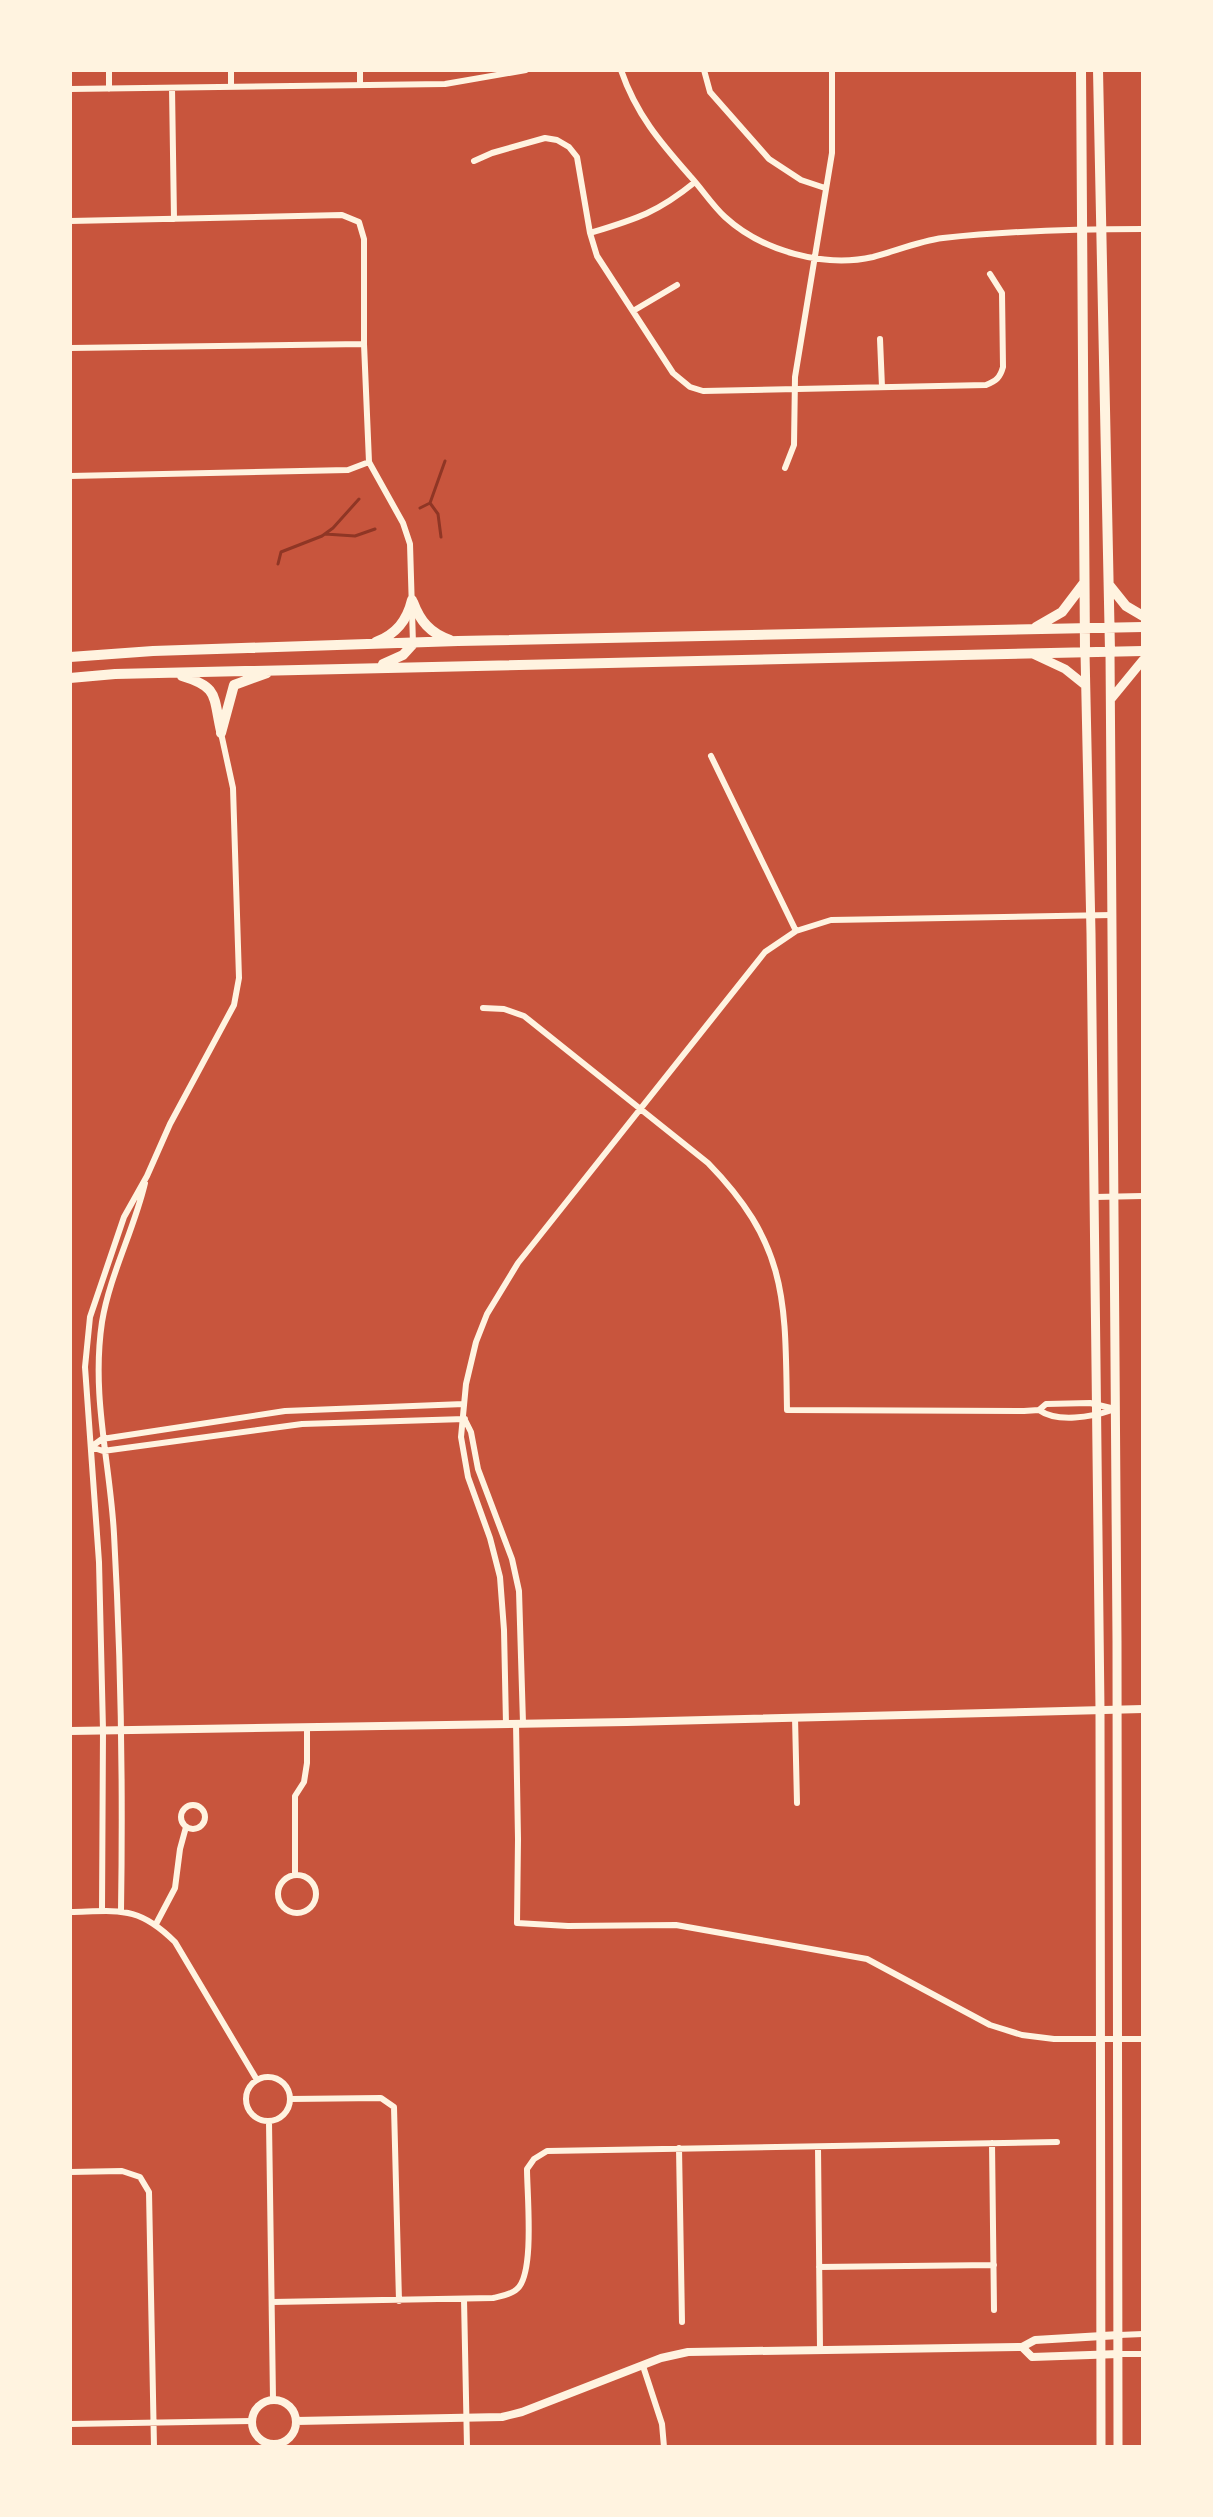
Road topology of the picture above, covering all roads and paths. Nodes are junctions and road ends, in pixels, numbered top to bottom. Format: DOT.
graph roads {
  1 [pos="109,70"];
  2 [pos="231,70"];
  3 [pos="360,70"];
  4 [pos="526,70"];
  5 [pos="621,70"];
  6 [pos="704,70"];
  7 [pos="832,70"];
  8 [pos="1081,70"];
  9 [pos="1098,70"];
  10 [pos="360,85"];
  11 [pos="231,87"];
  12 [pos="172,88"];
  13 [pos="70,89"];
  14 [pos="109,89"];
  15 [pos="474,161"];
  16 [pos="695,182"];
  17 [pos="825,188"];
  18 [pos="174,219"];
  19 [pos="70,221"];
  20 [pos="1101,229"];
  21 [pos="1143,229"];
  22 [pos="1084,230"];
  23 [pos="590,233"];
  24 [pos="814,257"];
  25 [pos="990,274"];
  26 [pos="677,285"];
  27 [pos="633,311"];
  28 [pos="880,339"];
  29 [pos="364,344"];
  30 [pos="70,348"];
  31 [pos="882,387"];
  32 [pos="794,390"];
  33 [pos="369,462"];
  34 [pos="785,468"];
  35 [pos="70,476"];
  36 [pos="1084,583"];
  37 [pos="1108,584"];
  38 [pos="412,600"];
  39 [pos="1143,616"];
  40 [pos="1085,627"];
  41 [pos="1109,627"];
  42 [pos="1143,627"];
  43 [pos="1035,628"];
  44 [pos="458,641"];
  45 [pos="367,644"];
  46 [pos="413,644"];
  47 [pos="1110,651"];
  48 [pos="1143,651"];
  49 [pos="1085,652"];
  50 [pos="1032,653"];
  51 [pos="70,657"];
  52 [pos="1143,660"];
  53 [pos="377,667"];
  54 [pos="281,669"];
  55 [pos="170,672"];
  56 [pos="70,678"];
  57 [pos="1085,685"];
  58 [pos="1111,699"];
  59 [pos="221,733"];
  60 [pos="711,756"];
  61 [pos="1112,915"];
  62 [pos="1091,916"];
  63 [pos="796,931"];
  64 [pos="483,1008"];
  65 [pos="640,1108"];
  66 [pos="147,1176"];
  67 [pos="1115,1196"];
  68 [pos="1143,1196"];
  69 [pos="1095,1197"];
  70 [pos="464,1404"];
  71 [pos="1096,1404"];
  72 [pos="1115,1409"];
  73 [pos="1039,1410"];
  74 [pos="1096,1416"];
  75 [pos="465,1419"];
  76 [pos="102,1439"];
  77 [pos="91,1447"];
  78 [pos="103,1451"];
  79 [pos="1143,1709"];
  80 [pos="1100,1710"];
  81 [pos="1117,1710"];
  82 [pos="795,1717"];
  83 [pos="515,1724"];
  84 [pos="307,1727"];
  85 [pos="103,1730"];
  86 [pos="120,1730"];
  87 [pos="70,1731"];
  88 [pos="797,1803"];
  89 [pos="186,1827"];
  90 [pos="295,1875"];
  91 [pos="102,1911"];
  92 [pos="121,1911"];
  93 [pos="70,1912"];
  94 [pos="156,1924"];
  95 [pos="1100,2038"];
  96 [pos="1118,2039"];
  97 [pos="1143,2039"];
  98 [pos="257,2080"];
  99 [pos="290,2099"];
  100 [pos="269,2122"];
  101 [pos="1057,2142"];
  102 [pos="992,2143"];
  103 [pos="818,2147"];
  104 [pos="679,2148"];
  105 [pos="70,2172"];
  106 [pos="994,2265"];
  107 [pos="819,2267"];
  108 [pos="464,2299"];
  109 [pos="399,2301"];
  110 [pos="272,2302"];
  111 [pos="994,2310"];
  112 [pos="682,2322"];
  113 [pos="1143,2334"];
  114 [pos="1119,2335"];
  115 [pos="1101,2337"];
  116 [pos="1022,2347"];
  117 [pos="820,2349"];
  118 [pos="1119,2354"];
  119 [pos="1143,2354"];
  120 [pos="1101,2356"];
  121 [pos="643,2366"];
  122 [pos="273,2399"];
  123 [pos="466,2419"];
  124 [pos="251,2421"];
  125 [pos="296,2421"];
  126 [pos="70,2424"];
  127 [pos="154,2424"];
  128 [pos="273,2446"];
  129 [pos="154,2447"];
  130 [pos="467,2447"];
  131 [pos="664,2447"];
  132 [pos="1101,2447"];
  133 [pos="1118,2447"];
  1 -- 14 [label="street"];
  2 -- 11 [label="street"];
  3 -- 10 [label="street"];
  4 -- 10 [label="street"];
  5 -- 16 [label="street"];
  6 -- 17 [label="street"];
  7 -- 17 [label="street"];
  8 -- 22 [label="main road"];
  9 -- 20 [label="main road"];
  10 -- 11 [label="street"];
  11 -- 12 [label="street"];
  12 -- 14 [label="street"];
  12 -- 18 [label="street"];
  13 -- 14 [label="street"];
  15 -- 23 [label="street"];
  16 -- 23 [label="street"];
  16 -- 24 [label="street"];
  17 -- 24 [label="street"];
  18 -- 19 [label="street"];
  18 -- 29 [label="street"];
  20 -- 21 [label="street"];
  20 -- 22 [label="street"];
  20 -- 37 [label="main road"];
  22 -- 24 [label="street"];
  22 -- 36 [label="main road"];
  23 -- 27 [label="street"];
  24 -- 32 [label="street"];
  25 -- 31 [label="street"];
  26 -- 27 [label="street"];
  27 -- 32 [label="street"];
  28 -- 31 [label="street"];
  29 -- 30 [label="street"];
  29 -- 33 [label="street"];
  31 -- 32 [label="street"];
  32 -- 34 [label="street"];
  33 -- 35 [label="street"];
  33 -- 38 [label="street"];
  36 -- 40 [label="main road"];
  36 -- 43 [label="main road"];
  37 -- 39 [label="main road"];
  37 -- 41 [label="main road"];
  38 -- 44 [label="main road"];
  38 -- 45 [label="main road"];
  38 -- 46 [label="street"];
  40 -- 41 [label="main road"];
  40 -- 43 [label="main road"];
  40 -- 49 [label="main road"];
  41 -- 42 [label="main road"];
  41 -- 47 [label="main road"];
  43 -- 44 [label="main road"];
  44 -- 46 [label="main road"];
  45 -- 46 [label="main road"];
  45 -- 51 [label="main road"];
  46 -- 53 [label="main road"];
  47 -- 48 [label="main road"];
  47 -- 49 [label="main road"];
  47 -- 58 [label="main road"];
  49 -- 50 [label="main road"];
  49 -- 57 [label="main road"];
  50 -- 53 [label="main road"];
  50 -- 57 [label="main road"];
  52 -- 58 [label="main road"];
  53 -- 54 [label="main road"];
  54 -- 55 [label="main road"];
  54 -- 59 [label="main road"];
  55 -- 56 [label="main road"];
  55 -- 59 [label="main road"];
  57 -- 62 [label="main road"];
  58 -- 61 [label="main road"];
  59 -- 66 [label="street"];
  60 -- 63 [label="street"];
  61 -- 62 [label="street"];
  61 -- 67 [label="main road"];
  62 -- 63 [label="street"];
  62 -- 69 [label="main road"];
  63 -- 65 [label="street"];
  64 -- 65 [label="street"];
  65 -- 70 [label="street"];
  65 -- 73 [label="street"];
  66 -- 76 [label="street"];
  66 -- 77 [label="street"];
  67 -- 68 [label="street"];
  67 -- 69 [label="street"];
  67 -- 72 [label="main road"];
  69 -- 71 [label="main road"];
  70 -- 75 [label="street"];
  70 -- 76 [label="street"];
  71 -- 72 [label="street"];
  71 -- 73 [label="street"];
  71 -- 74 [label="main road"];
  72 -- 74 [label="street"];
  72 -- 81 [label="main road"];
  73 -- 74 [label="street"];
  74 -- 80 [label="main road"];
  75 -- 78 [label="street"];
  75 -- 83 [label="street"];
  75 -- 83 [label="street"];
  76 -- 77 [label="street"];
  76 -- 78 [label="street"];
  77 -- 78 [label="street"];
  77 -- 85 [label="street"];
  78 -- 86 [label="street"];
  79 -- 81 [label="street"];
  80 -- 81 [label="street"];
  80 -- 82 [label="street"];
  80 -- 95 [label="main road"];
  81 -- 96 [label="main road"];
  82 -- 83 [label="street"];
  82 -- 88 [label="street"];
  83 -- 84 [label="street"];
  83 -- 95 [label="street"];
  84 -- 86 [label="street"];
  84 -- 90 [label="street"];
  85 -- 86 [label="street"];
  85 -- 87 [label="street"];
  85 -- 91 [label="street"];
  86 -- 92 [label="street"];
  89 -- 89 [label="street"];
  89 -- 94 [label="street"];
  90 -- 90 [label="street"];
  91 -- 92 [label="street"];
  91 -- 93 [label="street"];
  92 -- 94 [label="street"];
  94 -- 98 [label="street"];
  95 -- 96 [label="street"];
  95 -- 115 [label="main road"];
  96 -- 97 [label="street"];
  96 -- 114 [label="main road"];
  98 -- 99 [label="street"];
  98 -- 100 [label="street"];
  99 -- 100 [label="street"];
  99 -- 109 [label="street"];
  100 -- 110 [label="street"];
  101 -- 102 [label="street"];
  102 -- 103 [label="street"];
  102 -- 106 [label="street"];
  103 -- 104 [label="street"];
  103 -- 107 [label="street"];
  104 -- 108 [label="street"];
  104 -- 112 [label="street"];
  105 -- 127 [label="street"];
  106 -- 107 [label="street"];
  106 -- 111 [label="street"];
  107 -- 117 [label="street"];
  108 -- 109 [label="street"];
  108 -- 123 [label="street"];
  109 -- 110 [label="street"];
  110 -- 122 [label="street"];
  113 -- 114 [label="street"];
  114 -- 115 [label="street"];
  114 -- 118 [label="main road"];
  115 -- 116 [label="street"];
  115 -- 120 [label="main road"];
  116 -- 117 [label="street"];
  116 -- 120 [label="street"];
  117 -- 121 [label="street"];
  118 -- 119 [label="street"];
  118 -- 120 [label="street"];
  118 -- 133 [label="main road"];
  120 -- 132 [label="main road"];
  121 -- 123 [label="street"];
  121 -- 131 [label="street"];
  122 -- 124 [label="street"];
  122 -- 125 [label="street"];
  123 -- 125 [label="street"];
  123 -- 130 [label="street"];
  124 -- 127 [label="street"];
  124 -- 128 [label="street"];
  125 -- 128 [label="street"];
  126 -- 127 [label="street"];
  127 -- 129 [label="street"];
}
